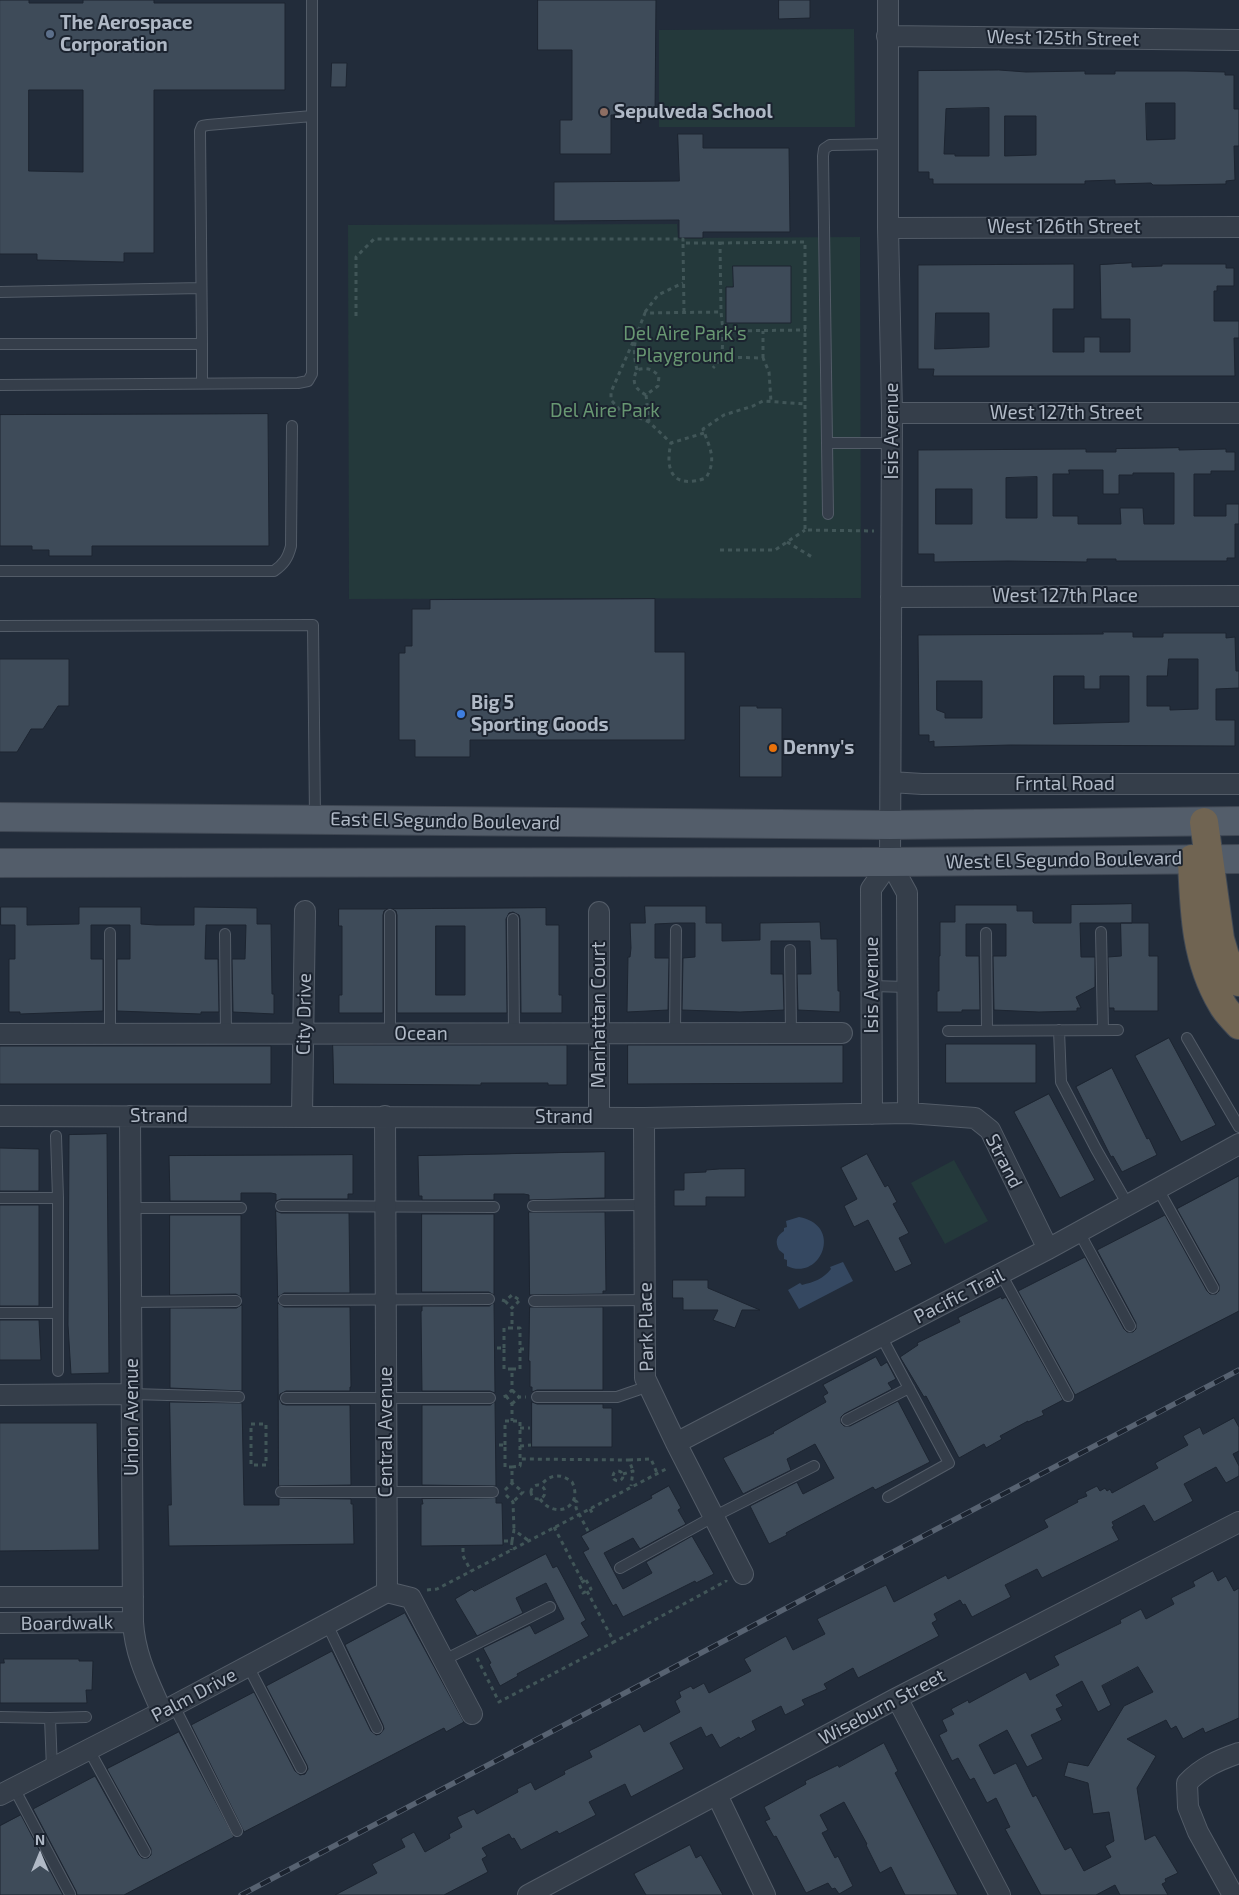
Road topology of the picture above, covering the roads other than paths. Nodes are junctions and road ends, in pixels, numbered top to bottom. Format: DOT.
graph roads {
  1 [pos="312,0"];
  2 [pos="888,0"];
  3 [pos="887,36"];
  4 [pos="1239,40"];
  5 [pos="312,116"];
  6 [pos="888,144"];
  7 [pos="1239,227"];
  8 [pos="888,228"];
  9 [pos="201,288"];
  10 [pos="0,292"];
  11 [pos="0,344"];
  12 [pos="202,344"];
  13 [pos="202,384"];
  14 [pos="0,385"];
  15 [pos="892,413"];
  16 [pos="1239,413"];
  17 [pos="292,426"];
  18 [pos="827,443"];
  19 [pos="892,443"];
  20 [pos="828,514"];
  21 [pos="0,571"];
  22 [pos="1239,596"];
  23 [pos="891,597"];
  24 [pos="0,626"];
  25 [pos="891,782"];
  26 [pos="1239,784"];
  27 [pos="0,817"];
  28 [pos="315,820"];
  29 [pos="1239,821"];
  30 [pos="1204,822"];
  31 [pos="890,825"];
  32 [pos="1201,858"];
  33 [pos="1239,859"];
  34 [pos="890,862"];
  35 [pos="0,863"];
  36 [pos="305,911"];
  37 [pos="599,912"];
  38 [pos="390,915"];
  39 [pos="513,919"];
  40 [pos="676,930"];
  41 [pos="1102,932"];
  42 [pos="110,933"];
  43 [pos="986,933"];
  44 [pos="225,934"];
  45 [pos="790,950"];
  46 [pos="1239,982"];
  47 [pos="872,986"];
  48 [pos="907,987"];
  49 [pos="1239,1025"];
  50 [pos="948,1030"];
  51 [pos="987,1030"];
  52 [pos="1059,1030"];
  53 [pos="1103,1030"];
  54 [pos="1118,1030"];
  55 [pos="599,1033"];
  56 [pos="675,1033"];
  57 [pos="791,1033"];
  58 [pos="842,1033"];
  59 [pos="0,1034"];
  60 [pos="110,1034"];
  61 [pos="226,1034"];
  62 [pos="303,1034"];
  63 [pos="390,1034"];
  64 [pos="514,1034"];
  65 [pos="1187,1038"];
  66 [pos="908,1113"];
  67 [pos="872,1114"];
  68 [pos="0,1116"];
  69 [pos="130,1116"];
  70 [pos="302,1116"];
  71 [pos="385,1116"];
  72 [pos="599,1117"];
  73 [pos="644,1118"];
  74 [pos="56,1136"];
  75 [pos="1238,1142"];
  76 [pos="1158,1189"];
  77 [pos="0,1198"];
  78 [pos="58,1198"];
  79 [pos="644,1205"];
  80 [pos="1128,1205"];
  81 [pos="281,1206"];
  82 [pos="533,1206"];
  83 [pos="385,1207"];
  84 [pos="494,1207"];
  85 [pos="131,1208"];
  86 [pos="241,1208"];
  87 [pos="1079,1232"];
  88 [pos="1048,1249"];
  89 [pos="1001,1274"];
  90 [pos="1213,1288"];
  91 [pos="284,1300"];
  92 [pos="386,1300"];
  93 [pos="489,1300"];
  94 [pos="645,1300"];
  95 [pos="236,1301"];
  96 [pos="534,1301"];
  97 [pos="131,1302"];
  98 [pos="0,1313"];
  99 [pos="58,1313"];
  100 [pos="1130,1326"];
  101 [pos="881,1336"];
  102 [pos="58,1371"];
  103 [pos="649,1386"];
  104 [pos="908,1388"];
  105 [pos="132,1394"];
  106 [pos="0,1395"];
  107 [pos="1068,1396"];
  108 [pos="239,1397"];
  109 [pos="537,1397"];
  110 [pos="286,1398"];
  111 [pos="386,1398"];
  112 [pos="490,1398"];
  113 [pos="846,1420"];
  114 [pos="676,1443"];
  115 [pos="814,1466"];
  116 [pos="280,1492"];
  117 [pos="386,1492"];
  118 [pos="498,1492"];
  119 [pos="888,1497"];
  120 [pos="713,1517"];
  121 [pos="1239,1522"];
  122 [pos="620,1568"];
  123 [pos="743,1574"];
  124 [pos="387,1592"];
  125 [pos="0,1597"];
  126 [pos="133,1597"];
  127 [pos="550,1606"];
  128 [pos="133,1622"];
  129 [pos="0,1624"];
  130 [pos="327,1624"];
  131 [pos="444,1660"];
  132 [pos="248,1666"];
  133 [pos="897,1698"];
  134 [pos="168,1709"];
  135 [pos="472,1714"];
  136 [pos="0,1718"];
  137 [pos="50,1718"];
  138 [pos="86,1718"];
  139 [pos="377,1728"];
  140 [pos="89,1750"];
  141 [pos="1239,1752"];
  142 [pos="301,1768"];
  143 [pos="52,1769"];
  144 [pos="7,1792"];
  145 [pos="717,1794"];
  146 [pos="237,1831"];
  147 [pos="145,1852"];
  148 [pos="70,1894"];
  149 [pos="531,1894"];
  150 [pos="765,1895"];
  151 [pos="1000,1895"];
  152 [pos="1233,1895"];
  1 -- 5 [label="lane"];
  2 -- 3 [label="street, Isis Avenue"];
  3 -- 4 [label="street, West 125th Street"];
  3 -- 6 [label="street, Isis Avenue"];
  5 -- 9 [label="lane"];
  5 -- 13 [label="lane"];
  6 -- 8 [label="street, Isis Avenue"];
  6 -- 18 [label="lane"];
  7 -- 8 [label="street, West 126th Street"];
  8 -- 15 [label="street, Isis Avenue"];
  9 -- 10 [label="lane"];
  9 -- 12 [label="lane"];
  11 -- 12 [label="lane"];
  12 -- 13 [label="lane"];
  13 -- 14 [label="lane"];
  15 -- 16 [label="street, West 127th Street"];
  15 -- 19 [label="street, Isis Avenue"];
  17 -- 21 [label="lane"];
  18 -- 19 [label="lane"];
  18 -- 20 [label="lane"];
  19 -- 23 [label="street, Isis Avenue"];
  22 -- 23 [label="street, West 127th Place"];
  23 -- 25 [label="street, Isis Avenue"];
  24 -- 28 [label="lane"];
  25 -- 26 [label="street, Frntal Road"];
  25 -- 31 [label="street, Isis Avenue"];
  27 -- 28 [label="main road, East El Segundo Boulevard"];
  28 -- 31 [label="main road, East El Segundo Boulevard"];
  29 -- 30 [label="main road, West El Segundo Boulevard"];
  30 -- 31 [label="main road, West El Segundo Boulevard"];
  30 -- 32 [label="highway"];
  31 -- 34 [label="street, Isis Avenue"];
  32 -- 33 [label="main road, West El Segundo Boulevard"];
  32 -- 34 [label="main road, West El Segundo Boulevard"];
  32 -- 46 [label="highway"];
  32 -- 49 [label="highway"];
  34 -- 35 [label="main road, East El Segundo Boulevard"];
  34 -- 47 [label="street, Isis Avenue"];
  34 -- 48 [label="street, Isis Avenue"];
  36 -- 62 [label="street, City Drive"];
  37 -- 55 [label="street, Manhattan Court"];
  38 -- 63 [label="lane"];
  39 -- 64 [label="lane"];
  40 -- 56 [label="lane"];
  41 -- 53 [label="lane"];
  42 -- 60 [label="lane"];
  43 -- 51 [label="lane"];
  44 -- 61 [label="lane"];
  45 -- 57 [label="lane"];
  47 -- 48 [label="lane"];
  47 -- 67 [label="street, Isis Avenue"];
  48 -- 66 [label="street, Isis Avenue"];
  50 -- 51 [label="lane"];
  51 -- 52 [label="lane"];
  52 -- 53 [label="lane"];
  52 -- 80 [label="lane"];
  53 -- 54 [label="lane"];
  55 -- 56 [label="street, Ocean"];
  55 -- 64 [label="street, Ocean"];
  55 -- 72 [label="street, Manhattan Court"];
  56 -- 57 [label="street, Ocean"];
  57 -- 58 [label="street, Ocean"];
  59 -- 60 [label="street, Ocean"];
  60 -- 61 [label="street, Ocean"];
  61 -- 62 [label="street, Ocean"];
  62 -- 63 [label="street, Ocean"];
  62 -- 70 [label="street, City Drive"];
  63 -- 64 [label="street, Ocean"];
  65 -- 75 [label="lane"];
  66 -- 67 [label="street, Strand"];
  66 -- 88 [label="street, Strand"];
  67 -- 73 [label="street, Strand"];
  68 -- 69 [label="street, Strand"];
  69 -- 70 [label="street, Strand"];
  69 -- 85 [label="street, Union Avenue"];
  70 -- 71 [label="street, Strand"];
  71 -- 72 [label="street, Strand"];
  71 -- 83 [label="street, Central Avenue"];
  72 -- 73 [label="street, Strand"];
  73 -- 79 [label="street, Park Place"];
  74 -- 78 [label="lane"];
  75 -- 76 [label="street, Pacific Trail"];
  76 -- 80 [label="street, Pacific Trail"];
  76 -- 90 [label="lane"];
  77 -- 78 [label="lane"];
  78 -- 99 [label="lane"];
  79 -- 82 [label="lane"];
  79 -- 94 [label="street, Park Place"];
  80 -- 87 [label="street, Pacific Trail"];
  81 -- 83 [label="lane"];
  83 -- 84 [label="lane"];
  83 -- 92 [label="street, Central Avenue"];
  85 -- 86 [label="lane"];
  85 -- 97 [label="street, Union Avenue"];
  87 -- 88 [label="street, Pacific Trail"];
  87 -- 100 [label="lane"];
  88 -- 89 [label="street, Pacific Trail"];
  89 -- 101 [label="street, Pacific Trail"];
  89 -- 107 [label="lane"];
  91 -- 92 [label="lane"];
  92 -- 93 [label="lane"];
  92 -- 111 [label="street, Central Avenue"];
  94 -- 96 [label="lane"];
  94 -- 103 [label="street, Park Place"];
  95 -- 97 [label="lane"];
  97 -- 105 [label="street, Union Avenue"];
  98 -- 99 [label="lane"];
  99 -- 102 [label="lane"];
  101 -- 104 [label="lane"];
  101 -- 114 [label="street, Pacific Trail"];
  103 -- 109 [label="lane"];
  103 -- 114 [label="street, Park Place"];
  104 -- 113 [label="lane"];
  104 -- 119 [label="lane"];
  105 -- 106 [label="street"];
  105 -- 108 [label="lane"];
  105 -- 126 [label="street, Union Avenue"];
  110 -- 111 [label="lane"];
  111 -- 112 [label="lane"];
  111 -- 117 [label="street, Central Avenue"];
  114 -- 120 [label="street, Park Place"];
  115 -- 120 [label="lane"];
  116 -- 117 [label="lane"];
  117 -- 118 [label="lane"];
  117 -- 124 [label="street, Central Avenue"];
  120 -- 122 [label="lane"];
  120 -- 123 [label="street, Park Place"];
  121 -- 133 [label="street, Wiseburn Street"];
  124 -- 130 [label="street, Palm Drive"];
  124 -- 131 [label="street"];
  125 -- 126 [label="street, Boardwalk"];
  126 -- 128 [label="street, Union Avenue"];
  127 -- 131 [label="lane"];
  128 -- 129 [label="street, Boardwalk"];
  128 -- 134 [label="street, Union Avenue"];
  130 -- 132 [label="street, Palm Drive"];
  130 -- 139 [label="lane"];
  131 -- 135 [label="street"];
  132 -- 134 [label="street, Palm Drive"];
  132 -- 142 [label="lane"];
  133 -- 145 [label="street, Wiseburn Street"];
  133 -- 151 [label="street"];
  134 -- 140 [label="street, Palm Drive"];
  134 -- 146 [label="lane"];
  136 -- 137 [label="lane"];
  137 -- 138 [label="lane"];
  137 -- 143 [label="lane"];
  140 -- 143 [label="street, Palm Drive"];
  140 -- 147 [label="lane"];
  141 -- 152 [label="street"];
  143 -- 144 [label="street, Palm Drive"];
  144 -- 148 [label="lane"];
  145 -- 149 [label="street, Wiseburn Street"];
  145 -- 150 [label="street"];
}
